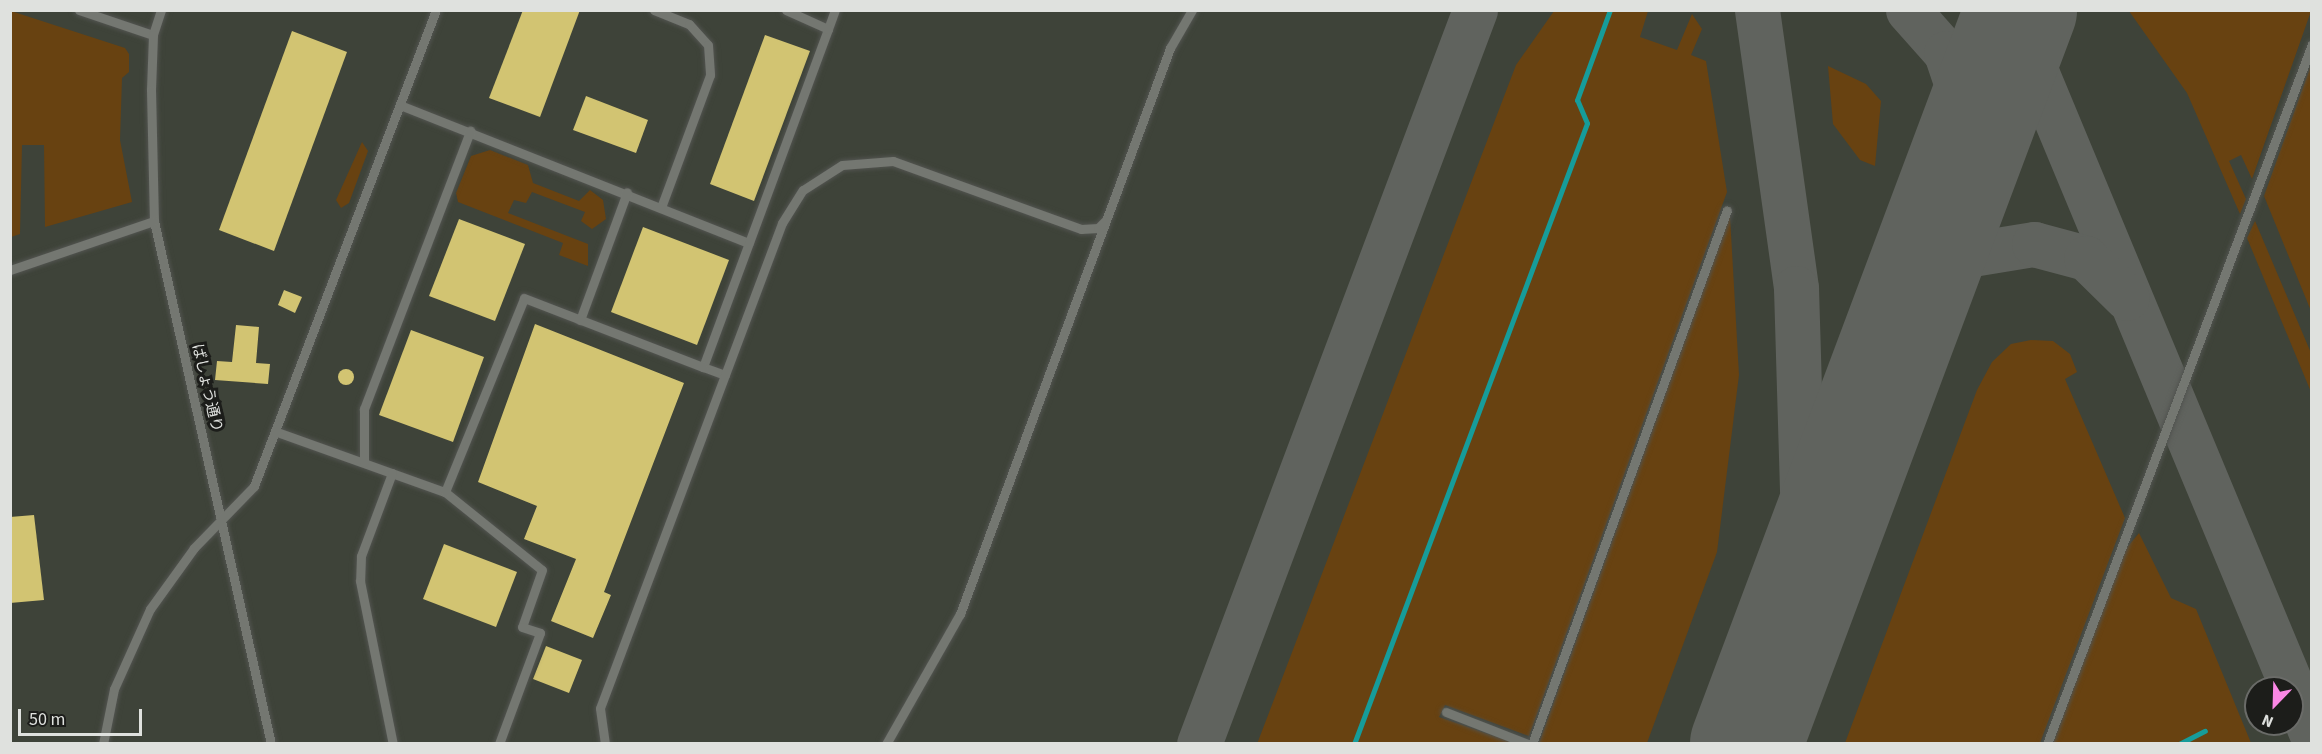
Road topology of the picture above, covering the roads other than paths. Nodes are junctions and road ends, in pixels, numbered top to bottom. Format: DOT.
graph roads {
  1 [pos="80,10"];
  2 [pos="161,10"];
  3 [pos="436,10"];
  4 [pos="654,10"];
  5 [pos="786,10"];
  6 [pos="835,10"];
  7 [pos="1192,10"];
  8 [pos="828,29"];
  9 [pos="153,35"];
  10 [pos="2312,44"];
  11 [pos="400,105"];
  12 [pos="470,131"];
  13 [pos="627,192"];
  14 [pos="662,205"];
  15 [pos="1727,210"];
  16 [pos="1106,219"];
  17 [pos="154,221"];
  18 [pos="749,243"];
  19 [pos="10,270"];
  20 [pos="580,320"];
  21 [pos="703,367"];
  22 [pos="725,375"];
  23 [pos="278,432"];
  24 [pos="364,462"];
  25 [pos="393,473"];
  26 [pos="445,492"];
  27 [pos="222,525"];
  28 [pos="1446,712"];
  29 [pos="103,744"];
  30 [pos="271,744"];
  31 [pos="393,744"];
  32 [pos="499,744"];
  33 [pos="605,744"];
  34 [pos="886,744"];
  35 [pos="1530,744"];
  36 [pos="2047,744"];
  1 -- 9 [label="lane"];
  2 -- 9 [label="lane, ばしょう通り"];
  3 -- 11 [label="lane"];
  4 -- 14 [label="lane"];
  5 -- 8 [label="lane"];
  6 -- 8 [label="lane"];
  7 -- 16 [label="lane"];
  8 -- 18 [label="lane"];
  9 -- 17 [label="lane, ばしょう通り"];
  10 -- 36 [label="lane"];
  11 -- 12 [label="lane"];
  11 -- 23 [label="lane"];
  12 -- 13 [label="lane"];
  12 -- 24 [label="lane"];
  13 -- 14 [label="lane"];
  13 -- 20 [label="lane"];
  14 -- 18 [label="lane"];
  15 -- 35 [label="lane"];
  16 -- 22 [label="lane"];
  16 -- 34 [label="lane"];
  17 -- 19 [label="lane"];
  17 -- 27 [label="lane, ばしょう通り"];
  18 -- 21 [label="lane"];
  20 -- 21 [label="lane"];
  20 -- 26 [label="lane"];
  21 -- 22 [label="lane"];
  22 -- 33 [label="lane"];
  23 -- 24 [label="lane"];
  23 -- 27 [label="lane"];
  24 -- 25 [label="lane"];
  25 -- 26 [label="lane"];
  25 -- 31 [label="lane"];
  26 -- 32 [label="lane"];
  27 -- 29 [label="lane"];
  27 -- 30 [label="lane, ばしょう通り"];
  28 -- 35 [label="lane"];
}
